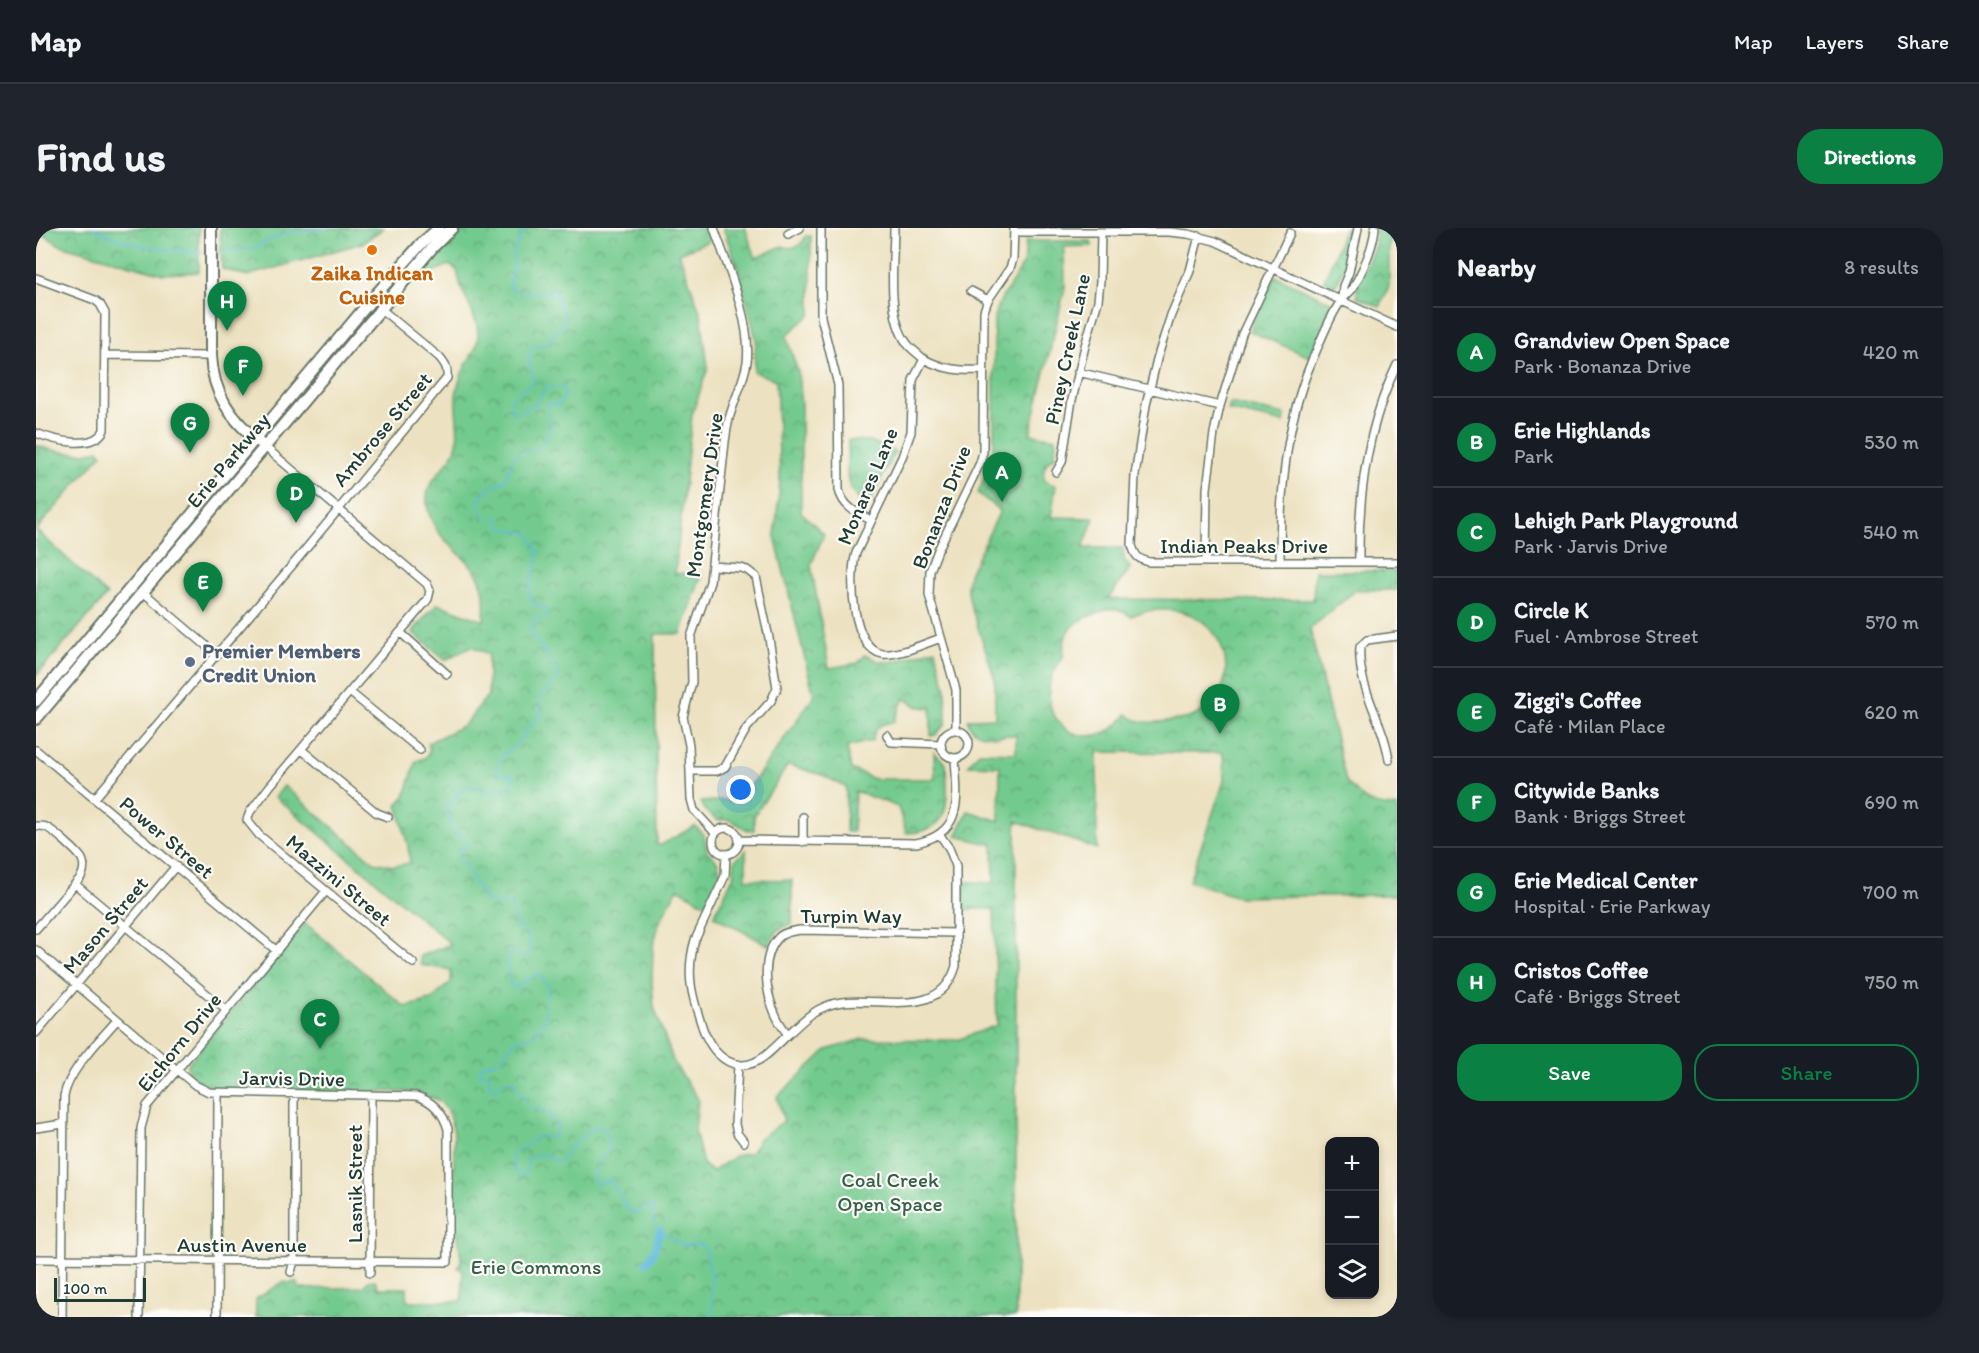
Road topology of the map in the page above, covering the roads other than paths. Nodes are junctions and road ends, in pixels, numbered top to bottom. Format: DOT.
graph roads {
  1 [pos="211,228"];
  2 [pos="438,228"];
  3 [pos="452,228"];
  4 [pos="714,228"];
  5 [pos="801,228"];
  6 [pos="821,228"];
  7 [pos="894,228"];
  8 [pos="1358,228"];
  9 [pos="1375,228"];
  10 [pos="1014,230"];
  11 [pos="1101,232"];
  12 [pos="1290,232"];
  13 [pos="788,234"];
  14 [pos="1199,236"];
  15 [pos="1273,268"];
  16 [pos="37,281"];
  17 [pos="971,291"];
  18 [pos="988,300"];
  19 [pos="1342,300"];
  20 [pos="381,309"];
  21 [pos="1397,327"];
  22 [pos="105,355"];
  23 [pos="211,356"];
  24 [pos="924,359"];
  25 [pos="1397,365"];
  26 [pos="983,370"];
  27 [pos="1078,372"];
  28 [pos="1150,388"];
  29 [pos="1220,406"];
  30 [pos="36,433"];
  31 [pos="256,439"];
  32 [pos="265,447"];
  33 [pos="1056,472"];
  34 [pos="338,508"];
  35 [pos="871,520"];
  36 [pos="1280,561"];
  37 [pos="1206,562"];
  38 [pos="1359,562"];
  39 [pos="1397,562"];
  40 [pos="712,566"];
  41 [pos="143,592"];
  42 [pos="401,633"];
  43 [pos="1397,636"];
  44 [pos="941,638"];
  45 [pos="216,654"];
  46 [pos="447,674"];
  47 [pos="351,693"];
  48 [pos="36,701"];
  49 [pos="36,719"];
  50 [pos="956,730"];
  51 [pos="886,735"];
  52 [pos="941,744"];
  53 [pos="36,750"];
  54 [pos="302,750"];
  55 [pos="420,750"];
  56 [pos="955,758"];
  57 [pos="1389,760"];
  58 [pos="690,771"];
  59 [pos="94,798"];
  60 [pos="388,817"];
  61 [pos="803,817"];
  62 [pos="36,825"];
  63 [pos="715,833"];
  64 [pos="940,835"];
  65 [pos="739,840"];
  66 [pos="805,842"];
  67 [pos="726,854"];
  68 [pos="176,866"];
  69 [pos="75,884"];
  70 [pos="326,891"];
  71 [pos="126,926"];
  72 [pos="36,930"];
  73 [pos="956,933"];
  74 [pos="36,951"];
  75 [pos="277,951"];
  76 [pos="412,963"];
  77 [pos="76,984"];
  78 [pos="226,1010"];
  79 [pos="117,1020"];
  80 [pos="36,1033"];
  81 [pos="787,1033"];
  82 [pos="738,1064"];
  83 [pos="176,1069"];
  84 [pos="218,1093"];
  85 [pos="294,1094"];
  86 [pos="371,1095"];
  87 [pos="63,1124"];
  88 [pos="36,1128"];
  89 [pos="744,1142"];
  90 [pos="36,1260"];
  91 [pos="62,1260"];
  92 [pos="139,1260"];
  93 [pos="217,1261"];
  94 [pos="294,1261"];
  95 [pos="370,1262"];
  96 [pos="448,1262"];
  97 [pos="291,1272"];
  98 [pos="370,1273"];
  99 [pos="62,1317"];
  100 [pos="139,1317"];
  101 [pos="217,1317"];
  1 -- 23 [label="main road"];
  2 -- 31 [label="main road, Erie Parkway"];
  3 -- 20 [label="main road, Erie Parkway"];
  4 -- 40 [label="street, Montgomery Drive"];
  5 -- 13 [label="street"];
  6 -- 35 [label="street"];
  7 -- 24 [label="street"];
  8 -- 19 [label="street"];
  9 -- 19 [label="street"];
  10 -- 11 [label="street"];
  10 -- 18 [label="street, Bonanza Drive"];
  11 -- 14 [label="street"];
  11 -- 27 [label="street, Piney Creek Lane"];
  12 -- 15 [label="street"];
  14 -- 15 [label="street"];
  14 -- 28 [label="street, Indian Peaks Drive"];
  15 -- 19 [label="street"];
  15 -- 29 [label="street"];
  16 -- 22 [label="street"];
  17 -- 18 [label="street"];
  18 -- 26 [label="street, Bonanza Drive"];
  19 -- 21 [label="street"];
  19 -- 36 [label="street"];
  20 -- 32 [label="main road, Erie Parkway"];
  20 -- 34 [label="street, Ambrose Street"];
  22 -- 23 [label="street"];
  22 -- 30 [label="street"];
  23 -- 31 [label="main road"];
  24 -- 26 [label="street"];
  24 -- 35 [label="street, Monares Lane"];
  25 -- 38 [label="street"];
  26 -- 44 [label="street, Bonanza Drive"];
  27 -- 28 [label="street"];
  27 -- 33 [label="street, Piney Creek Lane"];
  28 -- 29 [label="street"];
  28 -- 37 [label="street, Indian Peaks Drive"];
  29 -- 37 [label="street"];
  31 -- 32 [label="main road"];
  31 -- 48 [label="main road, Erie Parkway"];
  32 -- 34 [label="street"];
  32 -- 41 [label="main road, Erie Parkway"];
  34 -- 42 [label="street"];
  34 -- 45 [label="street, Ambrose Street"];
  35 -- 44 [label="street, Monares Lane"];
  36 -- 37 [label="street, Indian Peaks Drive"];
  36 -- 38 [label="street, Indian Peaks Drive"];
  38 -- 39 [label="street, Indian Peaks Drive"];
  40 -- 58 [label="street, Montgomery Drive"];
  40 -- 58 [label="street"];
  41 -- 45 [label="street"];
  41 -- 49 [label="main road, Erie Parkway"];
  42 -- 46 [label="street"];
  42 -- 47 [label="street"];
  43 -- 57 [label="street"];
  44 -- 50 [label="street, Bonanza Drive"];
  45 -- 59 [label="street, Ambrose Street"];
  47 -- 54 [label="street"];
  47 -- 55 [label="street"];
  50 -- 52 [label="street"];
  50 -- 56 [label="street"];
  51 -- 52 [label="street"];
  52 -- 56 [label="street"];
  53 -- 59 [label="street, Power Street"];
  54 -- 60 [label="street"];
  54 -- 70 [label="street, Mazzini Street"];
  56 -- 64 [label="street"];
  58 -- 63 [label="street, Montgomery Drive"];
  59 -- 68 [label="street, Power Street"];
  61 -- 66 [label="street"];
  62 -- 69 [label="street"];
  63 -- 65 [label="street"];
  63 -- 67 [label="street"];
  64 -- 66 [label="street"];
  64 -- 73 [label="street"];
  65 -- 66 [label="street"];
  65 -- 67 [label="street"];
  67 -- 82 [label="street"];
  68 -- 71 [label="street, Mason Street"];
  68 -- 75 [label="street, Power Street"];
  69 -- 71 [label="street"];
  69 -- 72 [label="street"];
  70 -- 75 [label="street, Eichorn Drive"];
  70 -- 76 [label="street, Mazzini Street"];
  71 -- 77 [label="street, Mason Street"];
  71 -- 78 [label="street"];
  73 -- 81 [label="street"];
  73 -- 81 [label="street, Turpin Way"];
  74 -- 77 [label="street, Jarvis Drive"];
  75 -- 78 [label="street, Eichorn Drive"];
  77 -- 79 [label="street, Jarvis Drive"];
  77 -- 80 [label="street, Mason Street"];
  78 -- 83 [label="street, Eichorn Drive"];
  79 -- 83 [label="street, Jarvis Drive"];
  79 -- 87 [label="street"];
  81 -- 82 [label="street"];
  82 -- 89 [label="street"];
  83 -- 84 [label="street, Jarvis Drive"];
  83 -- 92 [label="street, Eichorn Drive"];
  84 -- 85 [label="street, Jarvis Drive"];
  84 -- 93 [label="street"];
  85 -- 86 [label="street, Jarvis Drive"];
  85 -- 94 [label="street"];
  86 -- 95 [label="street, Lasnik Street"];
  86 -- 96 [label="street, Jarvis Drive"];
  87 -- 88 [label="street"];
  87 -- 91 [label="street"];
  90 -- 91 [label="street, Austin Avenue"];
  91 -- 92 [label="street, Austin Avenue"];
  91 -- 99 [label="street"];
  92 -- 93 [label="street, Austin Avenue"];
  92 -- 100 [label="street, Eichorn Drive"];
  93 -- 94 [label="street, Austin Avenue"];
  93 -- 101 [label="street"];
  94 -- 95 [label="street, Austin Avenue"];
  94 -- 97 [label="street"];
  95 -- 96 [label="street, Austin Avenue"];
  95 -- 98 [label="street, Lasnik Street"];
}
